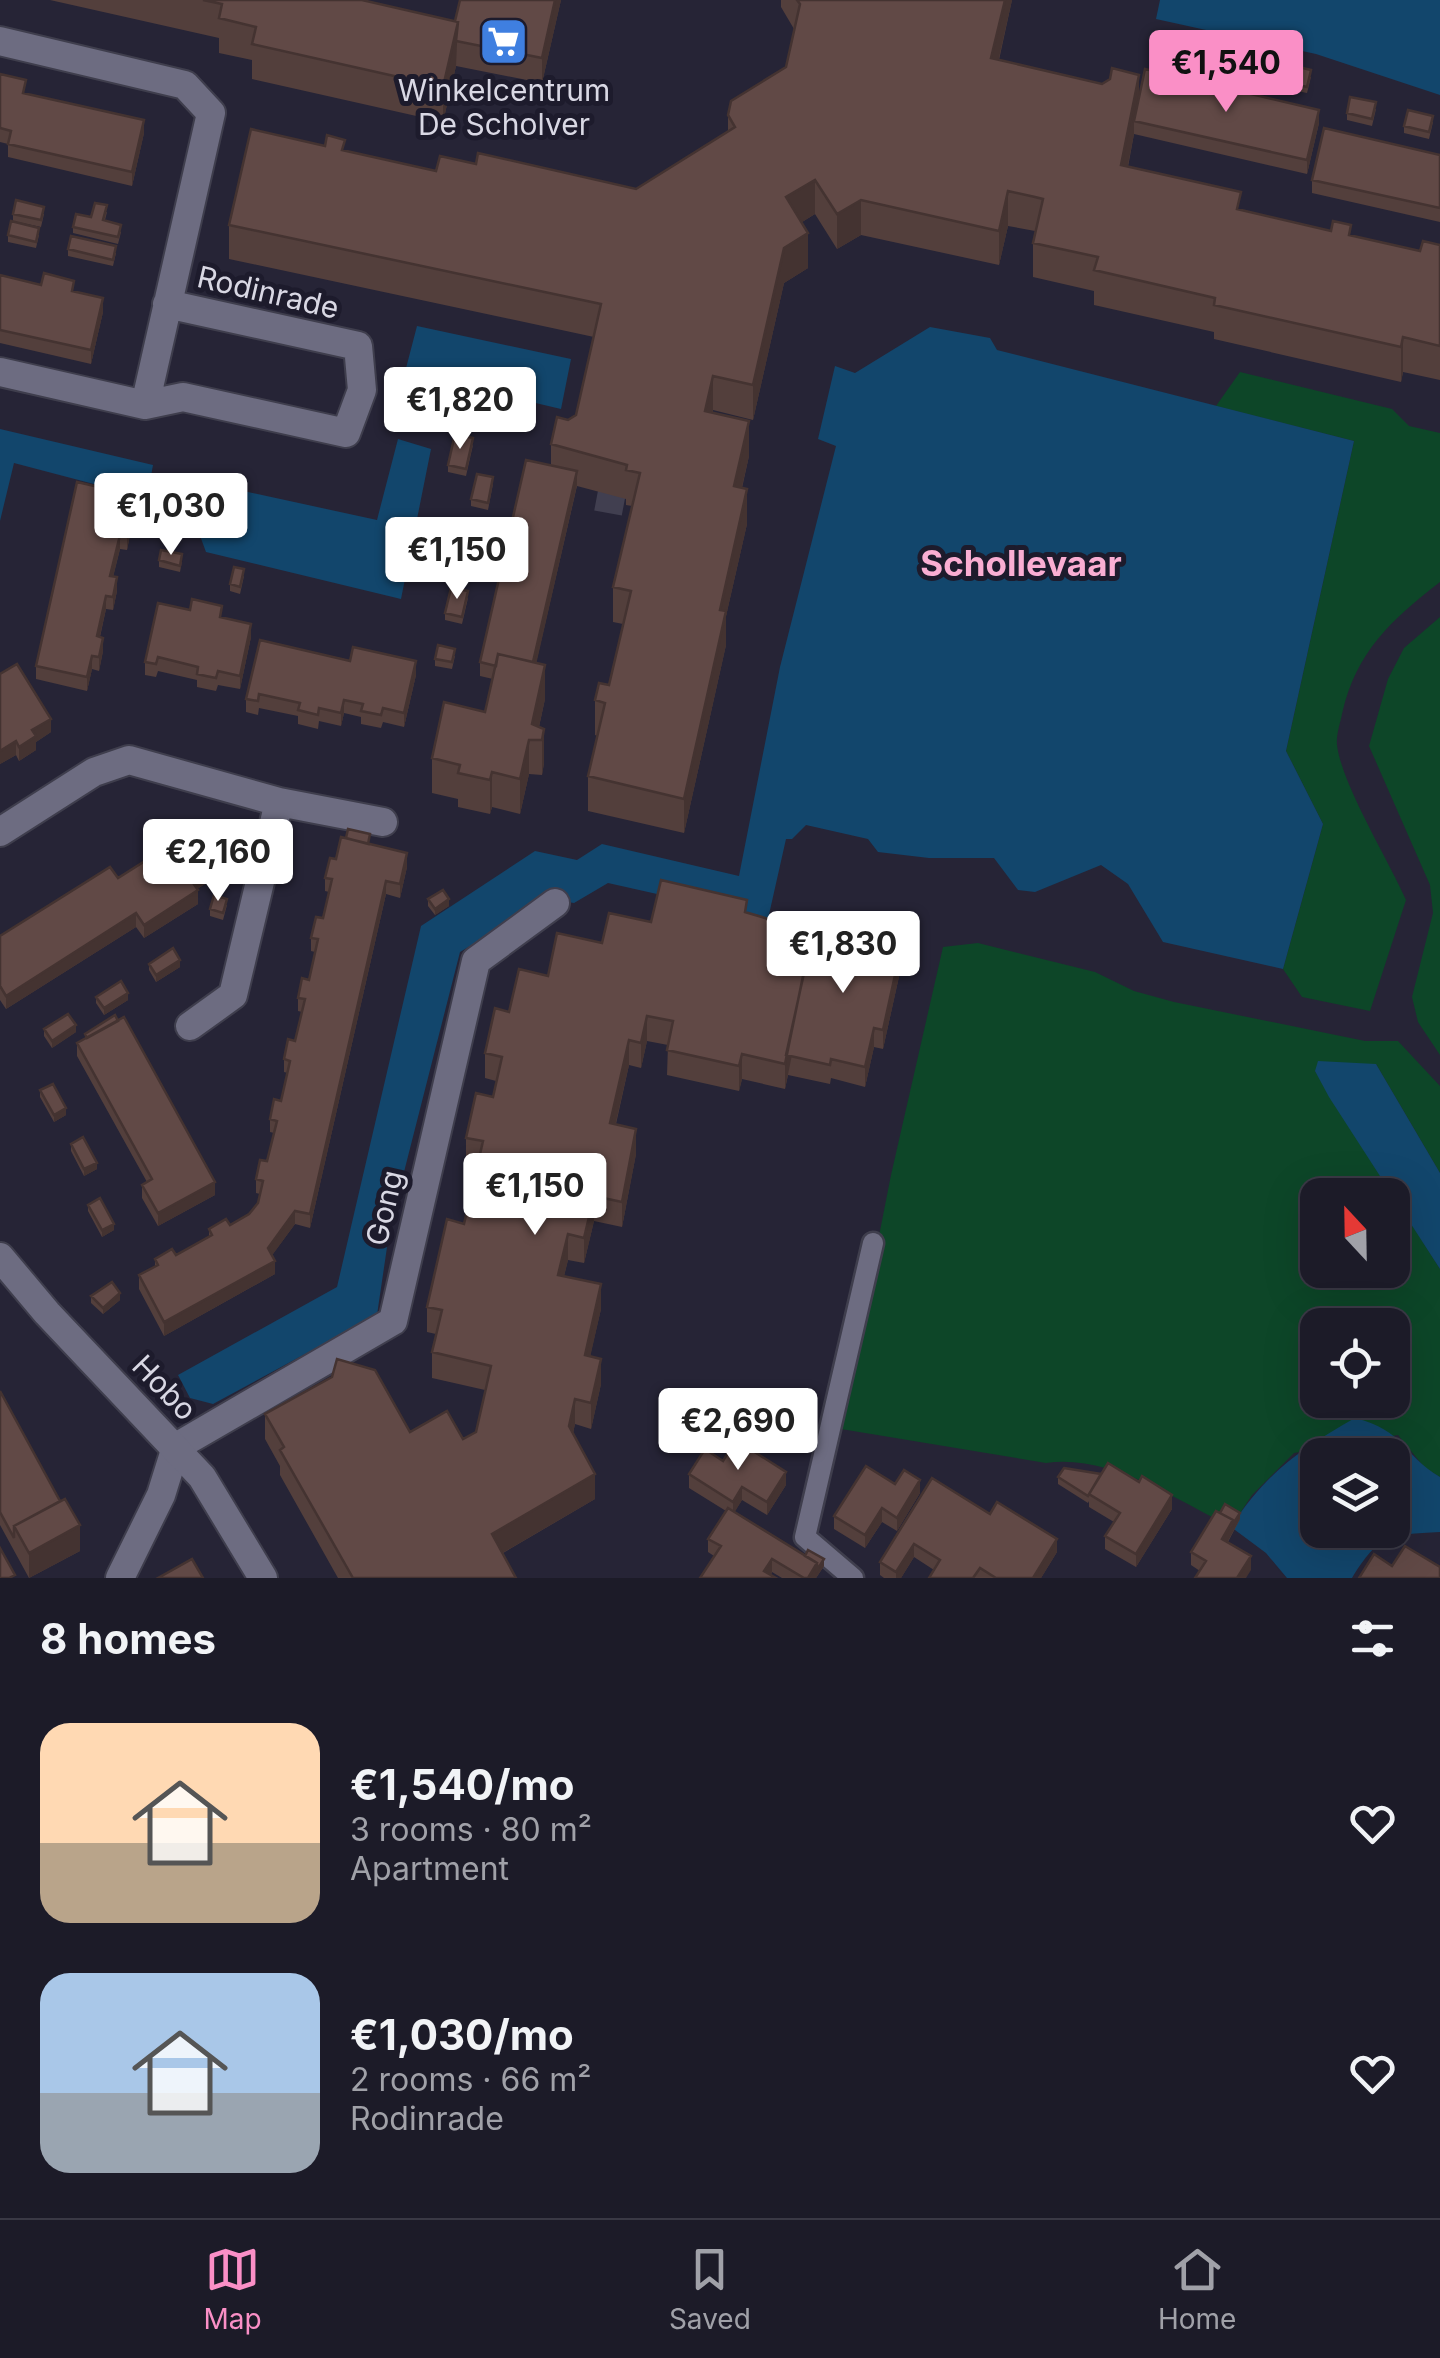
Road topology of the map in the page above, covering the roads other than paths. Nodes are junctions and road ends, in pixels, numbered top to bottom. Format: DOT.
graph roads {
  1 [pos="0,41"];
  2 [pos="168,304"];
  3 [pos="0,372"];
  4 [pos="145,405"];
  5 [pos="279,802"];
  6 [pos="383,822"];
  7 [pos="0,832"];
  8 [pos="556,903"];
  9 [pos="190,1026"];
  10 [pos="872,1243"];
  11 [pos="0,1256"];
  12 [pos="176,1447"];
  13 [pos="120,1578"];
  14 [pos="263,1578"];
  15 [pos="853,1578"];
  1 -- 2 [label="street, Rodinrade"];
  2 -- 4 [label="street, Rodinrade"];
  2 -- 4 [label="street, Rodinrade"];
  3 -- 4 [label="street, Rodinrade"];
  5 -- 6 [label="street"];
  5 -- 7 [label="street"];
  5 -- 9 [label="street"];
  8 -- 12 [label="street, Gong"];
  10 -- 15 [label="lane"];
  11 -- 12 [label="street, Hobo"];
  12 -- 13 [label="street"];
  12 -- 14 [label="street, Hobo"];
}
